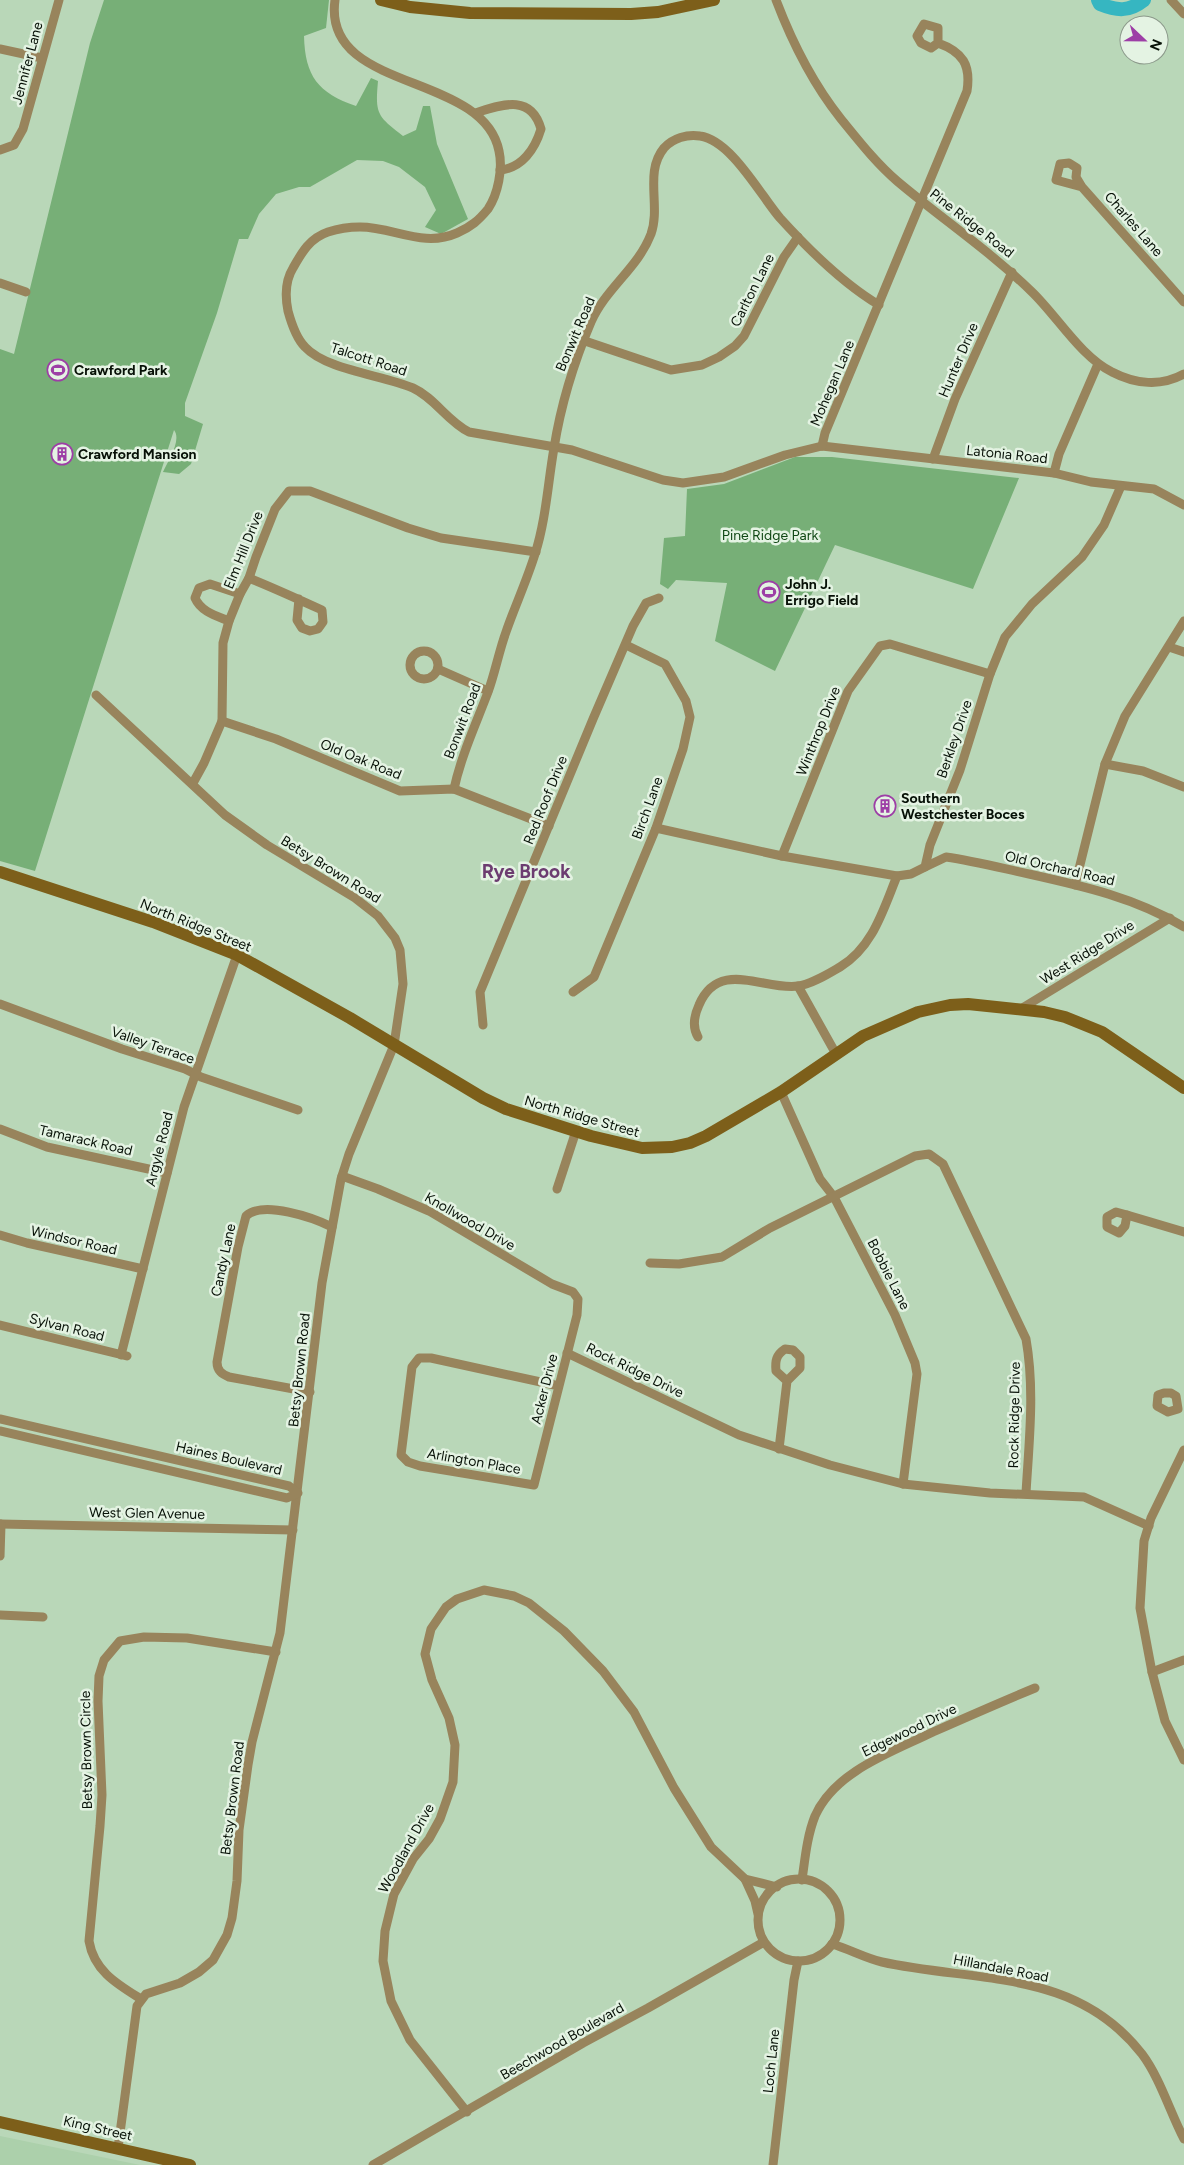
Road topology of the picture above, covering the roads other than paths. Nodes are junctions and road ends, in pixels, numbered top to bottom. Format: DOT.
graph roads {
  1 [pos="59,0"];
  2 [pos="335,0"];
  3 [pos="381,0"];
  4 [pos="714,0"];
  5 [pos="776,0"];
  6 [pos="1172,0"];
  7 [pos="1184,14"];
  8 [pos="938,42"];
  9 [pos="0,49"];
  10 [pos="42,58"];
  11 [pos="475,113"];
  12 [pos="0,150"];
  13 [pos="500,170"];
  14 [pos="1082,187"];
  15 [pos="922,201"];
  16 [pos="798,237"];
  17 [pos="1012,272"];
  18 [pos="0,283"];
  19 [pos="26,292"];
  20 [pos="1184,302"];
  21 [pos="879,305"];
  22 [pos="584,341"];
  23 [pos="1098,364"];
  24 [pos="1184,374"];
  25 [pos="510,440"];
  26 [pos="822,446"];
  27 [pos="554,447"];
  28 [pos="933,460"];
  29 [pos="1054,473"];
  30 [pos="1121,486"];
  31 [pos="1184,505"];
  32 [pos="536,552"];
  33 [pos="249,578"];
  34 [pos="240,594"];
  35 [pos="659,598"];
  36 [pos="299,599"];
  37 [pos="229,621"];
  38 [pos="1184,621"];
  39 [pos="626,646"];
  40 [pos="1169,646"];
  41 [pos="1184,652"];
  42 [pos="438,669"];
  43 [pos="990,674"];
  44 [pos="488,691"];
  45 [pos="96,695"];
  46 [pos="222,721"];
  47 [pos="1105,764"];
  48 [pos="193,783"];
  49 [pos="1184,787"];
  50 [pos="454,789"];
  51 [pos="549,826"];
  52 [pos="656,828"];
  53 [pos="782,856"];
  54 [pos="926,867"];
  55 [pos="0,872"];
  56 [pos="897,876"];
  57 [pos="1075,885"];
  58 [pos="1170,918"];
  59 [pos="1184,927"];
  60 [pos="237,954"];
  61 [pos="798,986"];
  62 [pos="573,992"];
  63 [pos="0,1004"];
  64 [pos="1019,1010"];
  65 [pos="484,1025"];
  66 [pos="698,1037"];
  67 [pos="394,1044"];
  68 [pos="836,1054"];
  69 [pos="195,1074"];
  70 [pos="1184,1088"];
  71 [pos="781,1092"];
  72 [pos="298,1110"];
  73 [pos="0,1130"];
  74 [pos="576,1132"];
  75 [pos="167,1173"];
  76 [pos="342,1176"];
  77 [pos="557,1190"];
  78 [pos="834,1197"];
  79 [pos="1127,1215"];
  80 [pos="332,1227"];
  81 [pos="1184,1232"];
  82 [pos="0,1235"];
  83 [pos="650,1263"];
  84 [pos="143,1268"];
  85 [pos="578,1299"];
  86 [pos="0,1325"];
  87 [pos="567,1353"];
  88 [pos="124,1356"];
  89 [pos="787,1381"];
  90 [pos="559,1386"];
  91 [pos="310,1392"];
  92 [pos="0,1419"];
  93 [pos="0,1432"];
  94 [pos="778,1449"];
  95 [pos="1184,1450"];
  96 [pos="903,1484"];
  97 [pos="534,1485"];
  98 [pos="298,1493"];
  99 [pos="1026,1493"];
  100 [pos="1,1524"];
  101 [pos="1149,1526"];
  102 [pos="293,1530"];
  103 [pos="0,1556"];
  104 [pos="0,1616"];
  105 [pos="42,1617"];
  106 [pos="276,1652"];
  107 [pos="1184,1660"];
  108 [pos="1152,1672"];
  109 [pos="1035,1688"];
  110 [pos="1184,1760"];
  111 [pos="745,1879"];
  112 [pos="802,1880"];
  113 [pos="777,1886"];
  114 [pos="758,1917"];
  115 [pos="764,1942"];
  116 [pos="832,1944"];
  117 [pos="798,1961"];
  118 [pos="141,1999"];
  119 [pos="467,2112"];
  120 [pos="0,2122"];
  121 [pos="1184,2138"];
  122 [pos="118,2148"];
  123 [pos="190,2165"];
  124 [pos="373,2165"];
  125 [pos="773,2165"];
  1 -- 10 [label="street, Jennifer Lane"];
  2 -- 11 [label="street, Talcott Road"];
  3 -- 4 [label="street"];
  5 -- 15 [label="street, Pine Ridge Road"];
  6 -- 7 [label="street"];
  8 -- 15 [label="street, Mohegan Lane"];
  9 -- 10 [label="street"];
  10 -- 12 [label="street, Jennifer Lane"];
  11 -- 13 [label="street, Talcott Road"];
  11 -- 13 [label="street"];
  13 -- 25 [label="street, Talcott Road"];
  14 -- 20 [label="street, Charles Lane"];
  15 -- 17 [label="street, Pine Ridge Road"];
  15 -- 21 [label="street, Mohegan Lane"];
  16 -- 21 [label="street, Bonwit Road"];
  16 -- 22 [label="street, Carlton Lane"];
  16 -- 22 [label="street, Bonwit Road"];
  17 -- 23 [label="street, Pine Ridge Road"];
  17 -- 28 [label="street, Hunter Drive"];
  18 -- 19 [label="street"];
  21 -- 26 [label="street, Mohegan Lane"];
  22 -- 27 [label="street, Bonwit Road"];
  23 -- 24 [label="street"];
  23 -- 29 [label="street"];
  25 -- 27 [label="street, Mohegan Lane"];
  26 -- 27 [label="street, Mohegan Lane"];
  26 -- 28 [label="street, Latonia Road"];
  27 -- 32 [label="street, Bonwit Road"];
  28 -- 29 [label="street, Latonia Road"];
  29 -- 30 [label="street, Latonia Road"];
  30 -- 31 [label="street, Latonia Road"];
  30 -- 43 [label="street, Berkley Drive"];
  32 -- 33 [label="street, Elm Hill Drive"];
  32 -- 44 [label="street, Bonwit Road"];
  33 -- 34 [label="street, Elm Hill Drive"];
  33 -- 36 [label="street"];
  34 -- 37 [label="street, Elm Hill Drive"];
  34 -- 37 [label="street"];
  35 -- 39 [label="street, Red Roof Drive"];
  37 -- 46 [label="street, Elm Hill Drive"];
  38 -- 40 [label="street"];
  39 -- 51 [label="street, Red Roof Drive"];
  39 -- 52 [label="street, Birch Lane"];
  40 -- 41 [label="street"];
  40 -- 47 [label="street"];
  42 -- 44 [label="street"];
  43 -- 53 [label="street, Winthrop Drive"];
  43 -- 54 [label="street, Berkley Drive"];
  44 -- 50 [label="street, Bonwit Road"];
  45 -- 48 [label="street, Betsy Brown Road"];
  46 -- 48 [label="street, Elm Hill Drive"];
  46 -- 50 [label="street, Old Oak Road"];
  47 -- 49 [label="street"];
  47 -- 57 [label="street"];
  48 -- 67 [label="street, Betsy Brown Road"];
  50 -- 51 [label="street, Old Oak Road"];
  51 -- 65 [label="street, Red Roof Drive"];
  52 -- 53 [label="street"];
  52 -- 62 [label="street, Birch Lane"];
  53 -- 56 [label="street"];
  54 -- 56 [label="street"];
  54 -- 57 [label="street, Old Orchard Road"];
  55 -- 60 [label="street, North Ridge Street"];
  56 -- 61 [label="street"];
  57 -- 58 [label="street, Old Orchard Road"];
  58 -- 59 [label="street, Old Orchard Road"];
  58 -- 64 [label="street, West Ridge Drive"];
  60 -- 67 [label="street, North Ridge Street"];
  60 -- 69 [label="street, Argyle Road"];
  61 -- 66 [label="street"];
  61 -- 68 [label="street"];
  63 -- 69 [label="street, Valley Terrace"];
  64 -- 68 [label="street, North Ridge Street"];
  64 -- 70 [label="street, North Ridge Street"];
  67 -- 74 [label="street, North Ridge Street"];
  67 -- 76 [label="street, Betsy Brown Road"];
  68 -- 71 [label="street, North Ridge Street"];
  69 -- 72 [label="street, Valley Terrace"];
  69 -- 75 [label="street, Argyle Road"];
  71 -- 74 [label="street, North Ridge Street"];
  71 -- 78 [label="street, Bobbie Lane"];
  73 -- 75 [label="street, Tamarack Road"];
  74 -- 77 [label="street"];
  75 -- 84 [label="street, Argyle Road"];
  76 -- 80 [label="street, Betsy Brown Road"];
  76 -- 85 [label="street, Knollwood Drive"];
  78 -- 83 [label="street, Rock Ridge Drive"];
  78 -- 96 [label="street, Bobbie Lane"];
  78 -- 99 [label="street, Rock Ridge Drive"];
  79 -- 81 [label="street"];
  80 -- 91 [label="street, Betsy Brown Road"];
  80 -- 91 [label="street, Candy Lane"];
  82 -- 84 [label="street, Windsor Road"];
  84 -- 88 [label="street, Argyle Road"];
  85 -- 87 [label="street, Acker Drive"];
  86 -- 88 [label="street, Sylvan Road"];
  87 -- 90 [label="street, Acker Drive"];
  87 -- 94 [label="street, Rock Ridge Drive"];
  89 -- 94 [label="street"];
  90 -- 97 [label="street, Acker Drive"];
  90 -- 97 [label="street, Arlington Place"];
  91 -- 98 [label="street, Betsy Brown Road"];
  92 -- 98 [label="street, Haines Boulevard"];
  93 -- 98 [label="street, Haines Boulevard"];
  94 -- 96 [label="street, Rock Ridge Drive"];
  95 -- 101 [label="street"];
  96 -- 99 [label="street, Rock Ridge Drive"];
  98 -- 102 [label="street, Betsy Brown Road"];
  99 -- 101 [label="street"];
  100 -- 102 [label="street, West Glen Avenue"];
  100 -- 103 [label="street"];
  101 -- 108 [label="street"];
  102 -- 106 [label="street, Betsy Brown Road"];
  104 -- 105 [label="street"];
  106 -- 118 [label="street, Betsy Brown Road"];
  106 -- 118 [label="street, Betsy Brown Circle"];
  107 -- 108 [label="street"];
  108 -- 110 [label="street"];
  109 -- 112 [label="street, Edgewood Drive"];
  111 -- 113 [label="street"];
  111 -- 114 [label="street, Woodland Drive"];
  111 -- 119 [label="street, Woodland Drive"];
  112 -- 113 [label="street"];
  112 -- 116 [label="street"];
  113 -- 114 [label="street"];
  114 -- 115 [label="street"];
  115 -- 117 [label="street"];
  115 -- 119 [label="street, Beechwood Boulevard"];
  116 -- 117 [label="street"];
  116 -- 121 [label="street, Hillandale Road"];
  117 -- 125 [label="street, Loch Lane"];
  118 -- 122 [label="street"];
  119 -- 124 [label="street, Beechwood Boulevard"];
  120 -- 122 [label="street, King Street"];
  122 -- 123 [label="street, King Street"];
}
